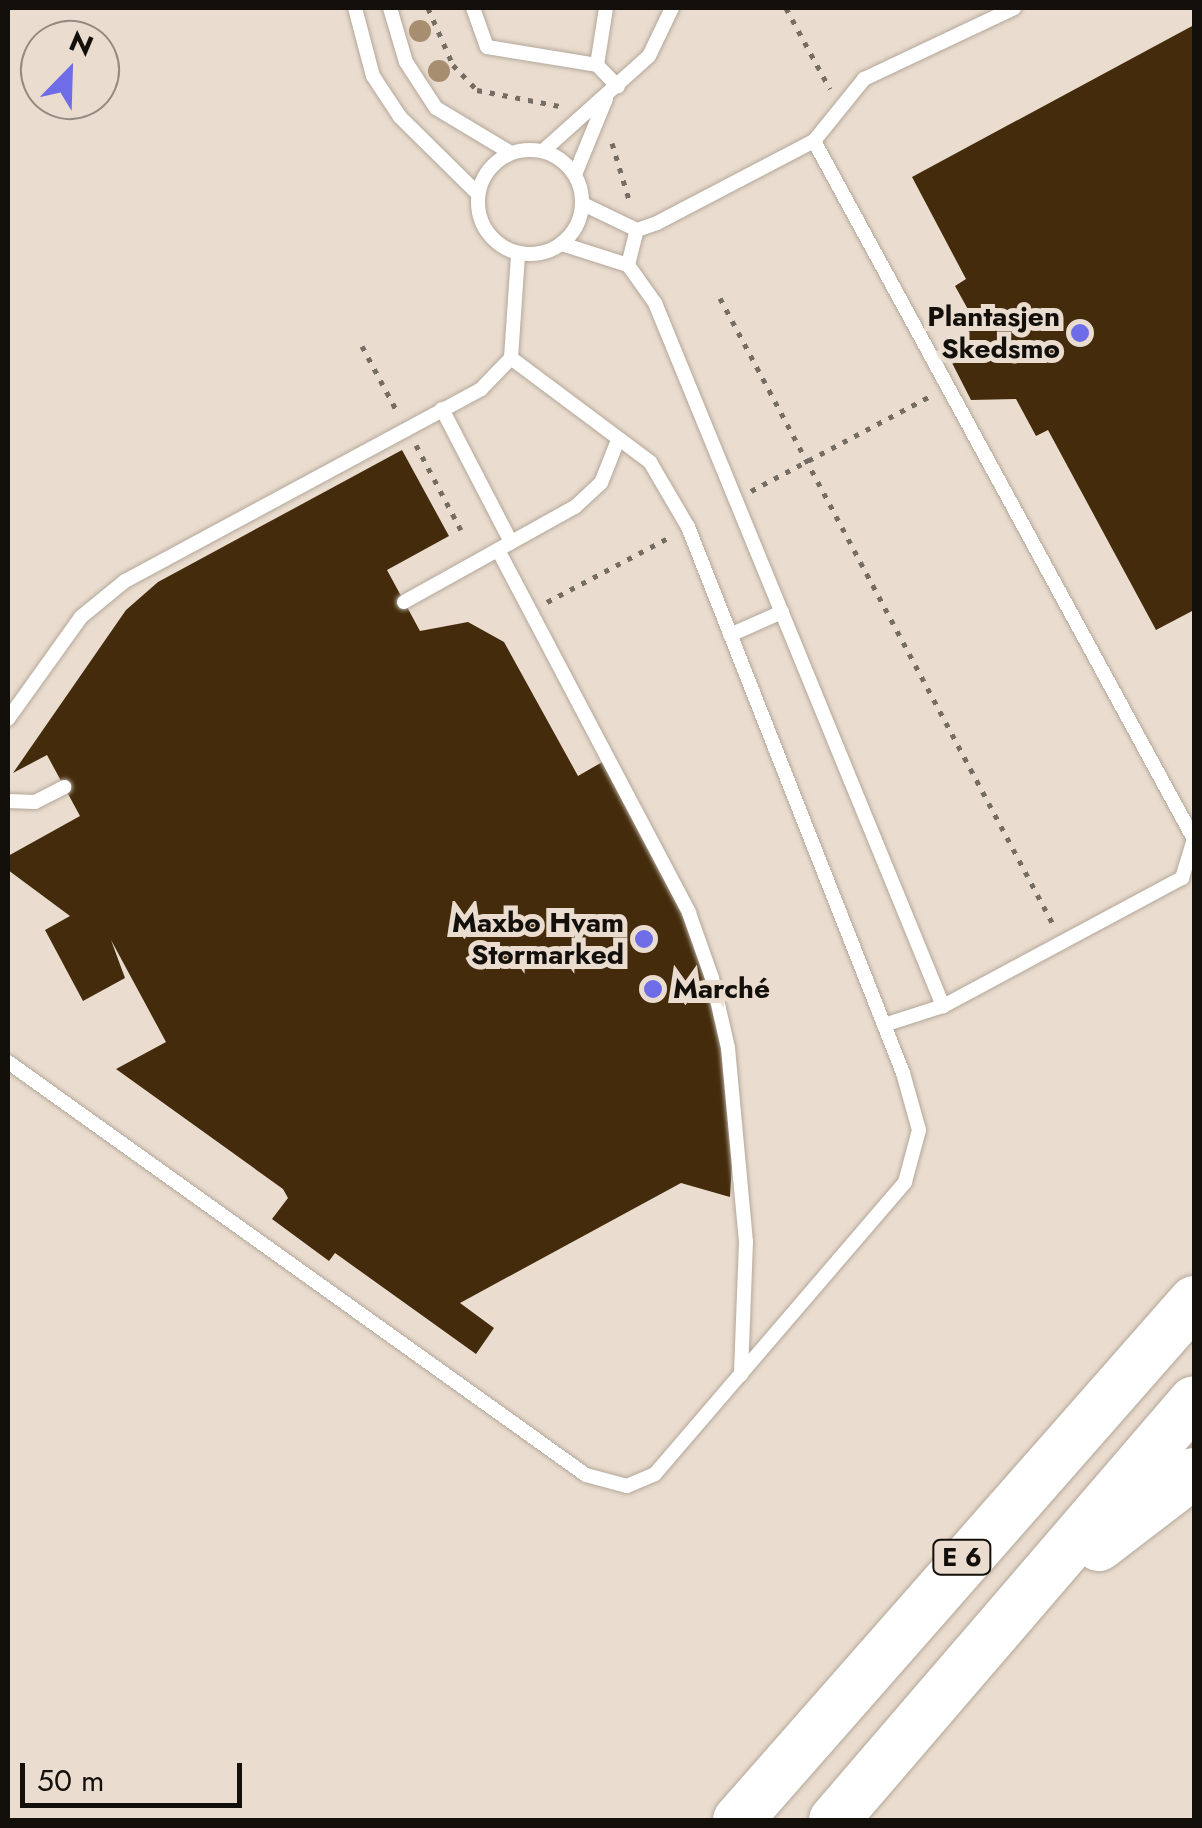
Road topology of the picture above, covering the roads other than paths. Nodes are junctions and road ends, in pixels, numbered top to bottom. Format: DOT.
graph roads {
  1 [pos="355,8"];
  2 [pos="390,8"];
  3 [pos="473,8"];
  4 [pos="606,8"];
  5 [pos="672,8"];
  6 [pos="1014,8"];
  7 [pos="598,65"];
  8 [pos="618,87"];
  9 [pos="606,98"];
  10 [pos="814,142"];
  11 [pos="543,151"];
  12 [pos="511,154"];
  13 [pos="576,172"];
  14 [pos="478,194"];
  15 [pos="583,204"];
  16 [pos="637,230"];
  17 [pos="562,244"];
  18 [pos="518,254"];
  19 [pos="628,264"];
  20 [pos="511,358"];
  21 [pos="442,409"];
  22 [pos="618,440"];
  23 [pos="504,546"];
  24 [pos="404,602"];
  25 [pos="782,612"];
  26 [pos="730,635"];
  27 [pos="8,719"];
  28 [pos="64,787"];
  29 [pos="8,801"];
  30 [pos="944,1006"];
  31 [pos="884,1025"];
  32 [pos="8,1062"];
  33 [pos="1194,1301"];
  34 [pos="742,1375"];
  35 [pos="1194,1401"];
  36 [pos="1194,1472"];
  37 [pos="1001,1624"];
  38 [pos="738,1820"];
  39 [pos="834,1820"];
  1 -- 14 [label="lane"];
  2 -- 12 [label="lane"];
  3 -- 7 [label="lane"];
  4 -- 7 [label="lane"];
  5 -- 8 [label="lane"];
  6 -- 10 [label="lane"];
  7 -- 8 [label="lane"];
  8 -- 9 [label="lane"];
  9 -- 11 [label="lane"];
  9 -- 13 [label="lane"];
  10 -- 16 [label="lane"];
  10 -- 30 [label="lane"];
  11 -- 12 [label="lane"];
  11 -- 13 [label="lane"];
  12 -- 14 [label="lane"];
  13 -- 15 [label="lane"];
  14 -- 18 [label="lane"];
  15 -- 16 [label="lane"];
  15 -- 17 [label="lane"];
  16 -- 19 [label="lane"];
  17 -- 18 [label="lane"];
  17 -- 19 [label="lane"];
  18 -- 20 [label="lane"];
  19 -- 25 [label="lane"];
  20 -- 21 [label="lane"];
  20 -- 22 [label="lane"];
  21 -- 23 [label="lane"];
  21 -- 27 [label="lane"];
  22 -- 23 [label="lane"];
  22 -- 26 [label="lane"];
  23 -- 24 [label="lane"];
  23 -- 34 [label="lane"];
  25 -- 26 [label="lane"];
  25 -- 30 [label="lane"];
  26 -- 31 [label="lane"];
  28 -- 29 [label="lane"];
  30 -- 31 [label="lane"];
  31 -- 34 [label="lane"];
  32 -- 34 [label="lane"];
  33 -- 38 [label="highway, E 6"];
  35 -- 37 [label="highway, E 6"];
  36 -- 37 [label="highway"];
  37 -- 39 [label="highway, E 6"];
}
